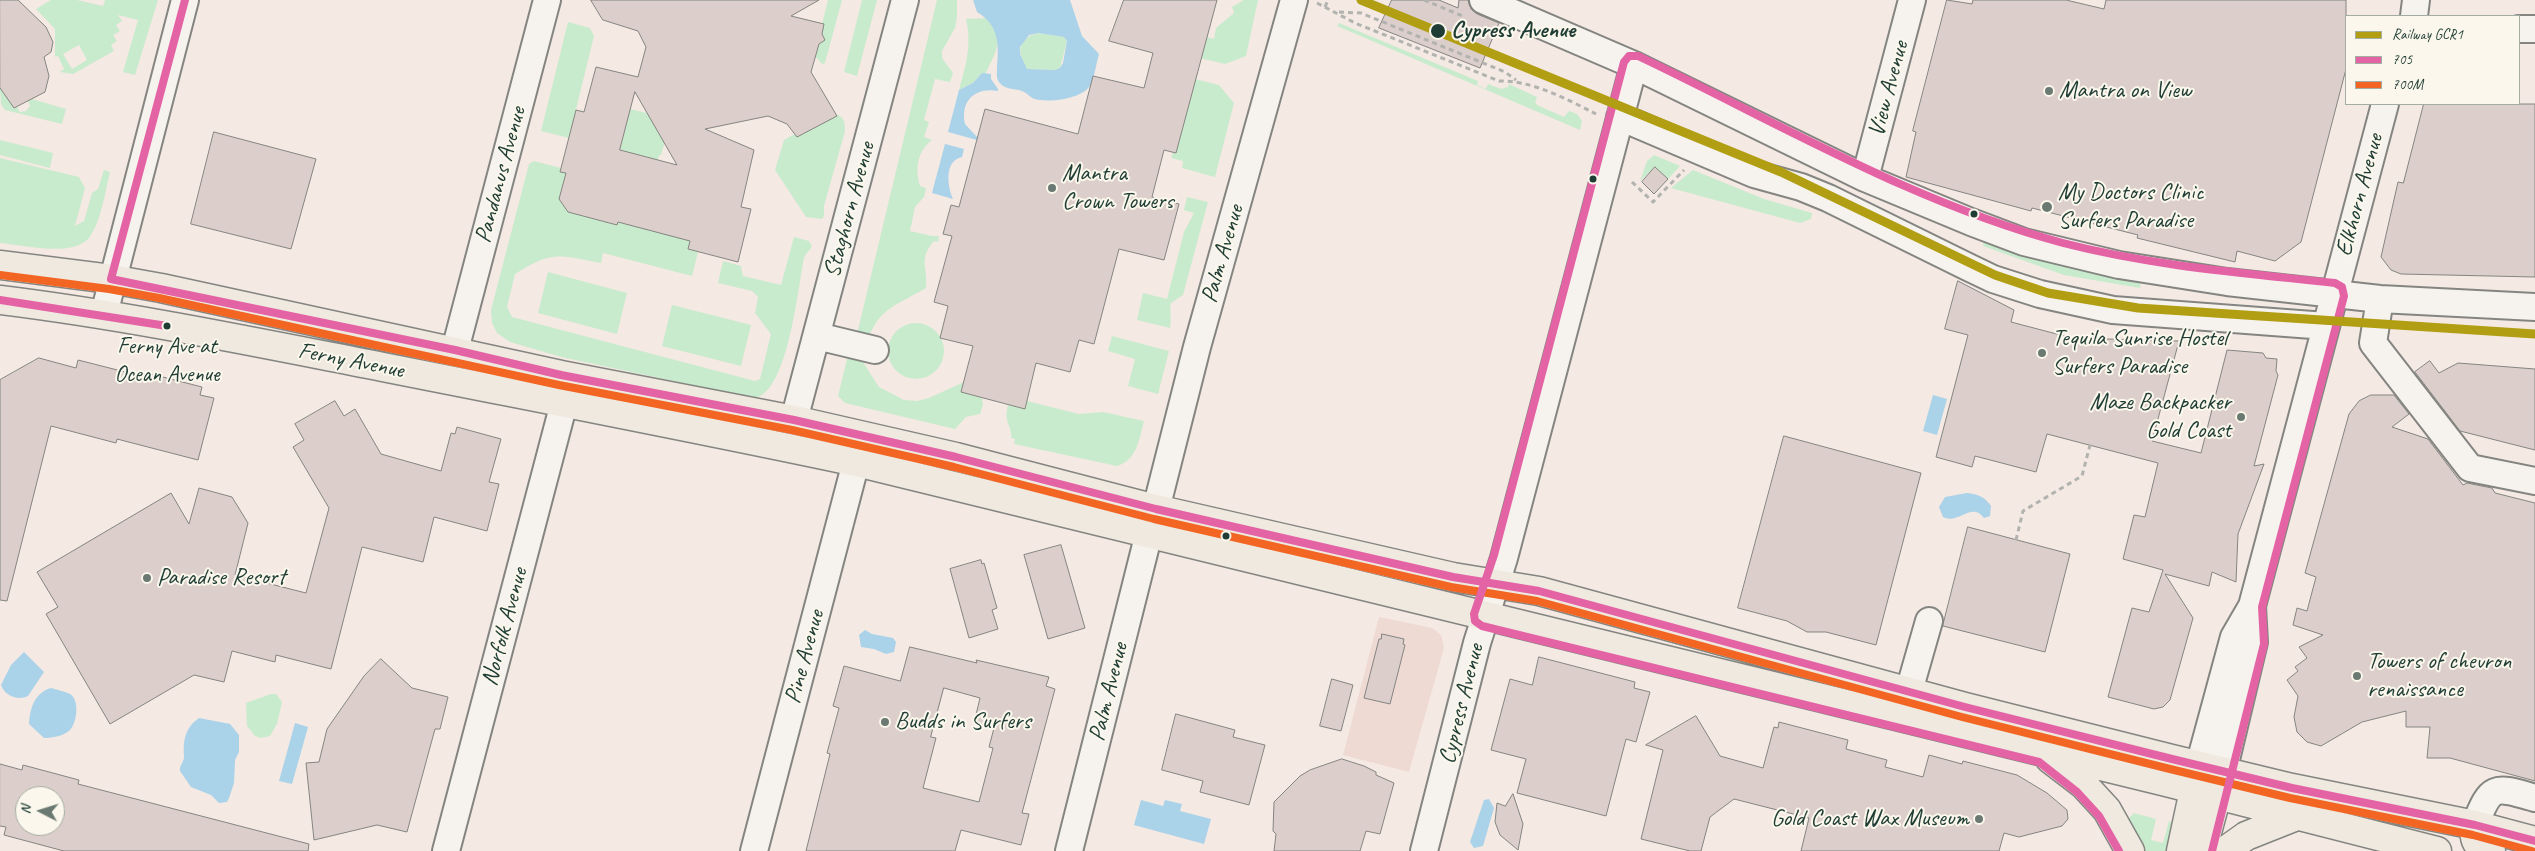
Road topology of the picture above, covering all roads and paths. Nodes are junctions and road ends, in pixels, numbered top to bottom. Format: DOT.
graph roads {
  1 [pos="185,0"];
  2 [pos="547,0"];
  3 [pos="905,0"];
  4 [pos="1328,0"];
  5 [pos="1483,0"];
  6 [pos="1912,0"];
  7 [pos="2416,0"];
  8 [pos="1304,1"];
  9 [pos="1325,6"];
  10 [pos="1339,12"];
  11 [pos="2414,15"];
  12 [pos="2520,29"];
  13 [pos="2535,29"];
  14 [pos="1634,65"];
  15 [pos="1516,80"];
  16 [pos="2385,105"];
  17 [pos="1608,116"];
  18 [pos="1690,164"];
  19 [pos="1865,178"];
  20 [pos="1632,182"];
  21 [pos="0,265"];
  22 [pos="111,278"];
  23 [pos="2334,293"];
  24 [pos="2380,299"];
  25 [pos="0,300"];
  26 [pos="2535,308"];
  27 [pos="104,314"];
  28 [pos="2326,326"];
  29 [pos="817,336"];
  30 [pos="455,350"];
  31 [pos="874,350"];
  32 [pos="564,403"];
  33 [pos="794,420"];
  34 [pos="2090,445"];
  35 [pos="856,462"];
  36 [pos="2535,481"];
  37 [pos="1152,521"];
  38 [pos="2016,540"];
  39 [pos="1495,583"];
  40 [pos="1484,616"];
  41 [pos="1928,621"];
  42 [pos="1909,690"];
  43 [pos="2044,753"];
  44 [pos="2209,780"];
  45 [pos="2535,798"];
  46 [pos="2298,815"];
  47 [pos="2475,825"];
  48 [pos="2535,841"];
  49 [pos="446,851"];
  50 [pos="754,851"];
  51 [pos="1069,851"];
  52 [pos="1424,851"];
  53 [pos="2130,851"];
  54 [pos="2181,851"];
  55 [pos="2202,851"];
  56 [pos="2225,851"];
  57 [pos="2437,851"];
  58 [pos="2491,851"];
  1 -- 22 [label="street"];
  2 -- 30 [label="street, Pandanus Avenue"];
  3 -- 29 [label="street, Staghorn Avenue"];
  4 -- 9 [label="path"];
  5 -- 14 [label="street"];
  6 -- 19 [label="street, View Avenue"];
  7 -- 11 [label="street"];
  8 -- 9 [label="path"];
  8 -- 37 [label="street, Palm Avenue"];
  9 -- 10 [label="path"];
  10 -- 15 [label="path"];
  10 -- 15 [label="path"];
  12 -- 13 [label="street"];
  14 -- 17 [label="street, Cypress Avenue"];
  14 -- 19 [label="street"];
  15 -- 17 [label="path"];
  16 -- 23 [label="street, Elkhorn Avenue"];
  17 -- 28 [label="street"];
  17 -- 39 [label="street, Cypress Avenue"];
  18 -- 20 [label="path"];
  19 -- 23 [label="street"];
  21 -- 22 [label="main road, Ferny Avenue"];
  22 -- 27 [label="street"];
  22 -- 30 [label="main road, Ferny Avenue"];
  23 -- 24 [label="street"];
  23 -- 28 [label="street, Elkhorn Avenue"];
  24 -- 26 [label="street"];
  24 -- 36 [label="street"];
  25 -- 27 [label="main road, Ferny Avenue"];
  27 -- 32 [label="main road, Ferny Avenue"];
  28 -- 44 [label="street, Elkhorn Avenue"];
  29 -- 31 [label="street"];
  29 -- 33 [label="street, Staghorn Avenue"];
  30 -- 33 [label="main road, Ferny Avenue"];
  32 -- 35 [label="main road, Ferny Avenue"];
  32 -- 49 [label="street, Norfolk Avenue"];
  33 -- 37 [label="main road, Ferny Avenue"];
  34 -- 38 [label="path"];
  35 -- 37 [label="main road, Ferny Avenue"];
  35 -- 50 [label="street, Pine Avenue"];
  37 -- 39 [label="main road, Ferny Avenue"];
  37 -- 40 [label="main road, Ferny Avenue"];
  37 -- 51 [label="street, Palm Avenue"];
  39 -- 40 [label="street, Cypress Avenue"];
  39 -- 42 [label="main road, Ferny Avenue"];
  40 -- 43 [label="main road, Ferny Avenue"];
  40 -- 52 [label="street, Cypress Avenue"];
  41 -- 42 [label="street"];
  42 -- 44 [label="main road, Ferny Avenue"];
  43 -- 44 [label="main road, Ferny Avenue"];
  43 -- 53 [label="main road"];
  44 -- 46 [label="main road"];
  44 -- 47 [label="main road, Ferny Avenue"];
  44 -- 54 [label="main road"];
  44 -- 55 [label="main road"];
  45 -- 47 [label="street"];
  46 -- 56 [label="main road"];
  46 -- 57 [label="main road"];
  47 -- 48 [label="main road, Ferny Avenue"];
  47 -- 58 [label="main road"];
}
